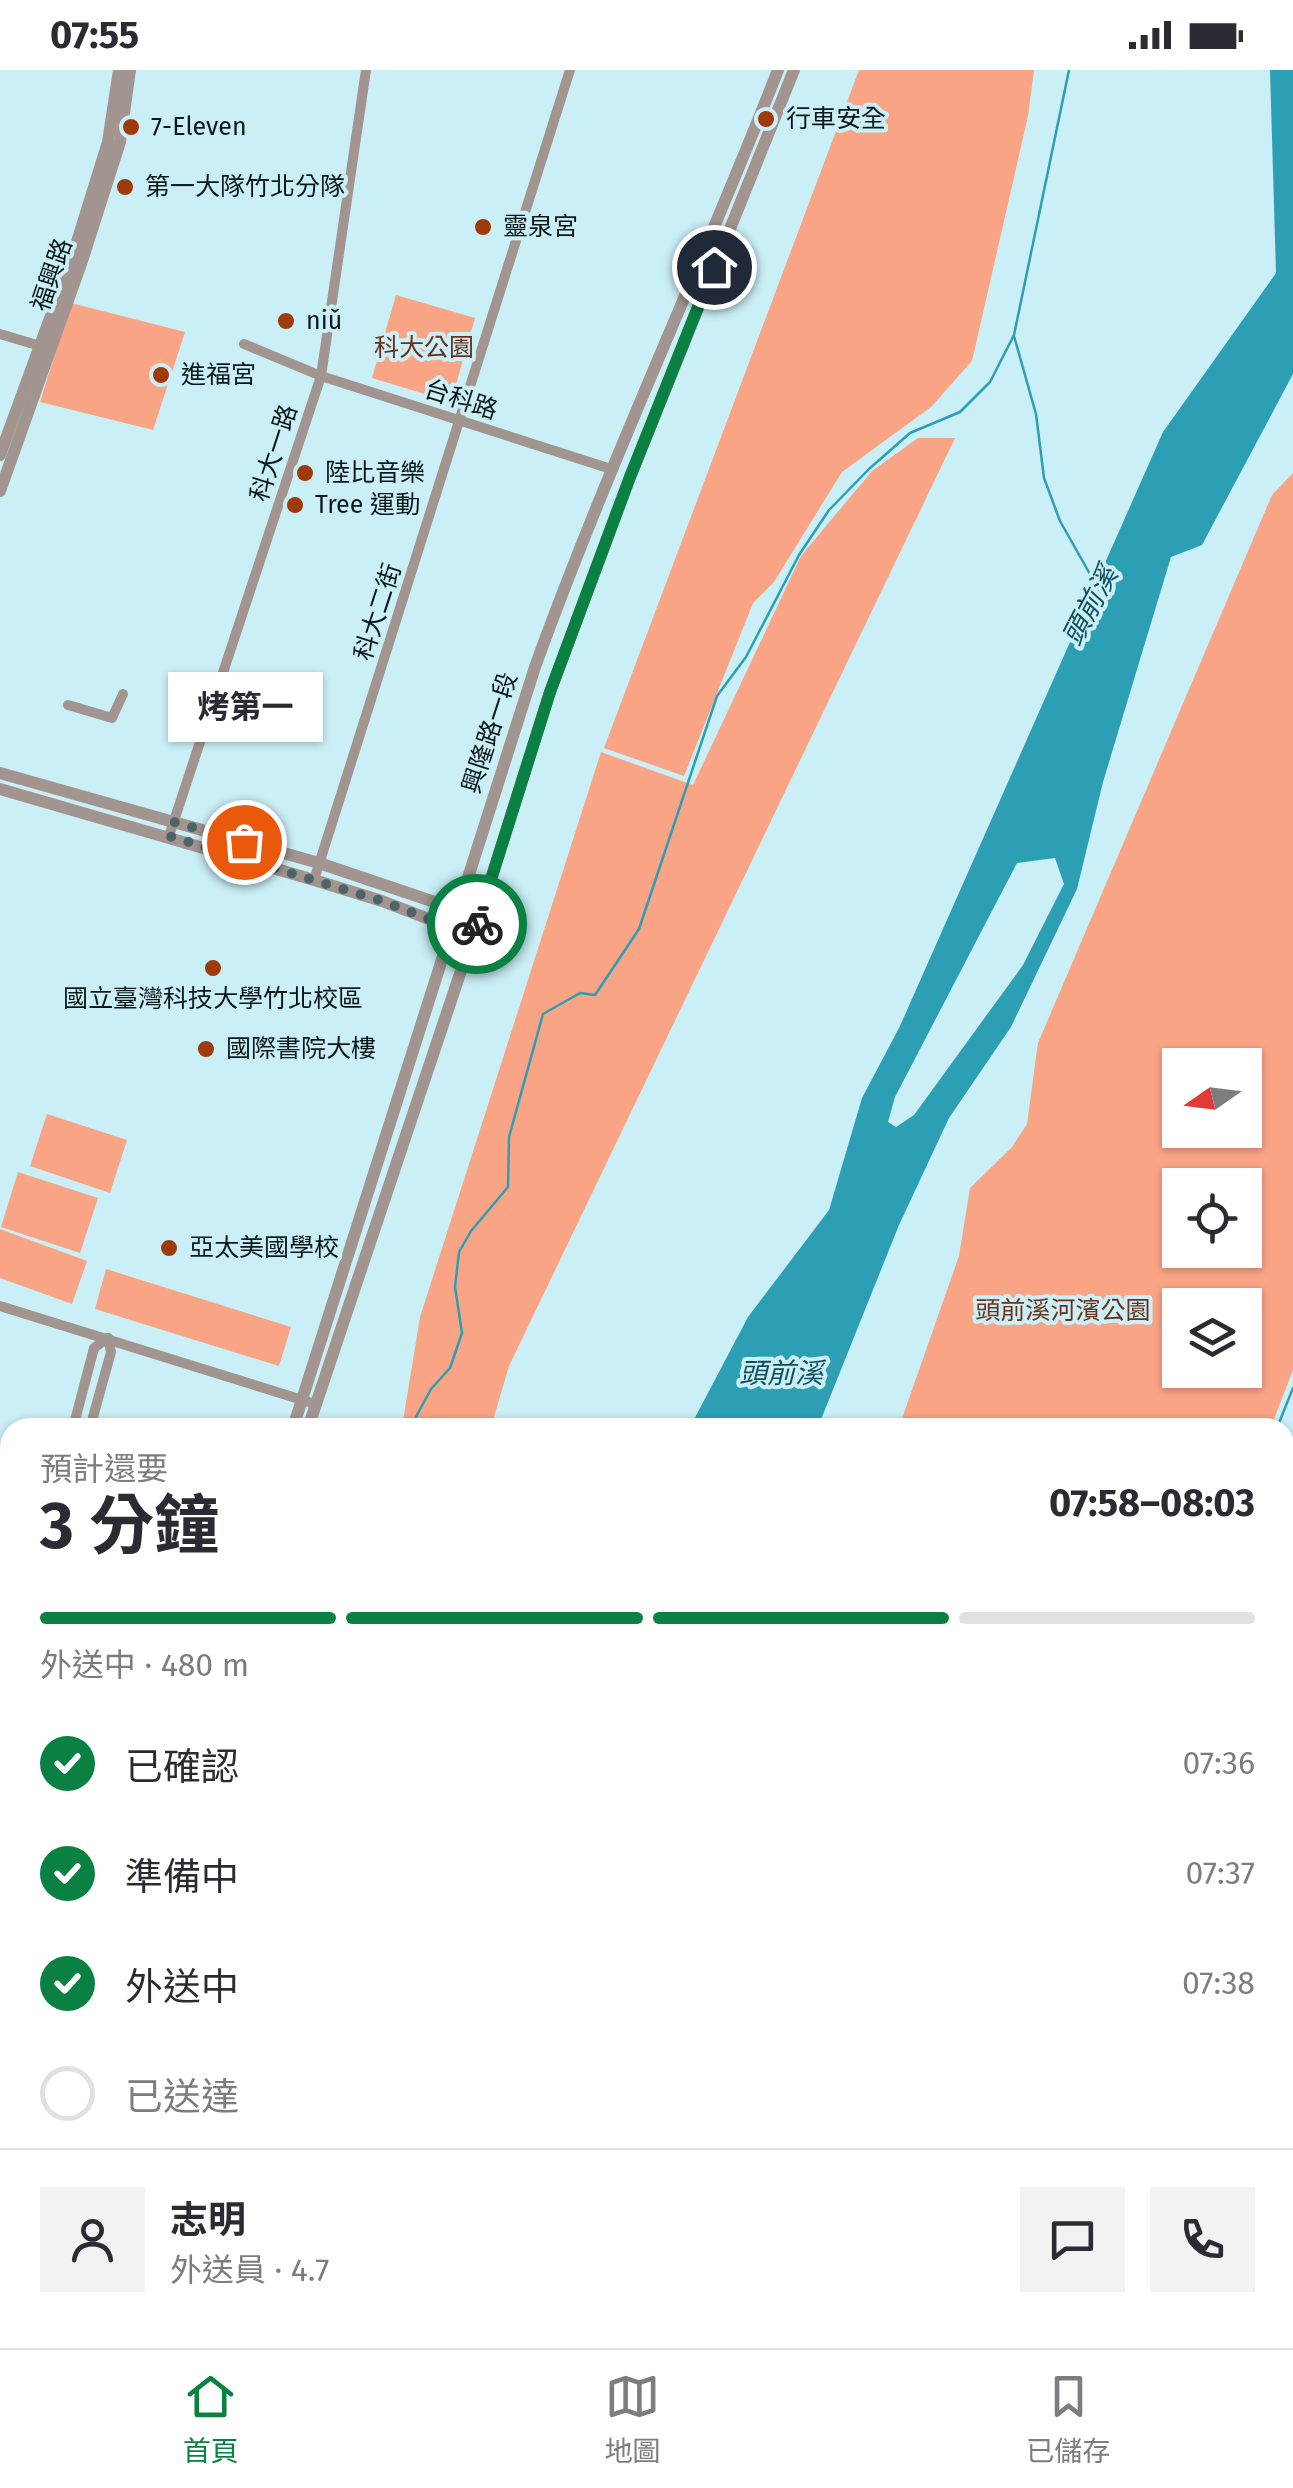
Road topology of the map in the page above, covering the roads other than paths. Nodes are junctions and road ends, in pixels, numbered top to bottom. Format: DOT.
graph roads {
  1 [pos="119,70"];
  2 [pos="130,70"];
  3 [pos="366,70"];
  4 [pos="570,70"];
  5 [pos="781,72"];
  6 [pos="0,334"];
  7 [pos="244,344"];
  8 [pos="46,348"];
  9 [pos="321,376"];
  10 [pos="459,420"];
  11 [pos="0,455"];
  12 [pos="611,469"];
  13 [pos="0,491"];
  14 [pos="123,694"];
  15 [pos="68,705"];
  16 [pos="0,773"];
  17 [pos="0,789"];
  18 [pos="174,822"];
  19 [pos="169,836"];
  20 [pos="319,863"];
  21 [pos="314,880"];
  22 [pos="457,910"];
  23 [pos="479,918"];
  24 [pos="450,928"];
  25 [pos="473,936"];
  26 [pos="0,1306"];
  27 [pos="108,1338"];
  28 [pos="309,1402"];
  29 [pos="76,1418"];
  30 [pos="93,1418"];
  31 [pos="299,1418"];
  32 [pos="308,1418"];
  1 -- 8 [label="street, 福興路"];
  2 -- 8 [label="street, 福興路"];
  3 -- 9 [label="street, 科大一路"];
  4 -- 10 [label="street, 科大二街"];
  5 -- 12 [label="street, 興隆路一段"];
  5 -- 23 [label="street, 興隆路一段"];
  6 -- 8 [label="street"];
  7 -- 9 [label="street, 台科路"];
  8 -- 11 [label="street, 福興路"];
  8 -- 13 [label="street, 福興路"];
  9 -- 10 [label="street, 台科路"];
  9 -- 18 [label="street, 科大一路"];
  10 -- 12 [label="street, 台科路"];
  10 -- 20 [label="street, 科大二街"];
  12 -- 22 [label="street, 興隆路一段"];
  14 -- 15 [label="street"];
  16 -- 18 [label="street"];
  17 -- 19 [label="street"];
  18 -- 19 [label="street, 科大一路"];
  18 -- 20 [label="street"];
  19 -- 21 [label="street"];
  20 -- 21 [label="street, 科大二街"];
  20 -- 22 [label="street"];
  21 -- 24 [label="street"];
  22 -- 23 [label="street"];
  22 -- 24 [label="street, 興隆路一段"];
  23 -- 25 [label="street, 興隆路一段"];
  24 -- 25 [label="street"];
  24 -- 28 [label="street, 興隆路一段"];
  25 -- 28 [label="street, 興隆路一段"];
  26 -- 27 [label="street"];
  27 -- 28 [label="street"];
  27 -- 29 [label="street"];
  27 -- 30 [label="street"];
  28 -- 31 [label="street, 興隆路一段"];
  28 -- 32 [label="street, 興隆路一段"];
}
